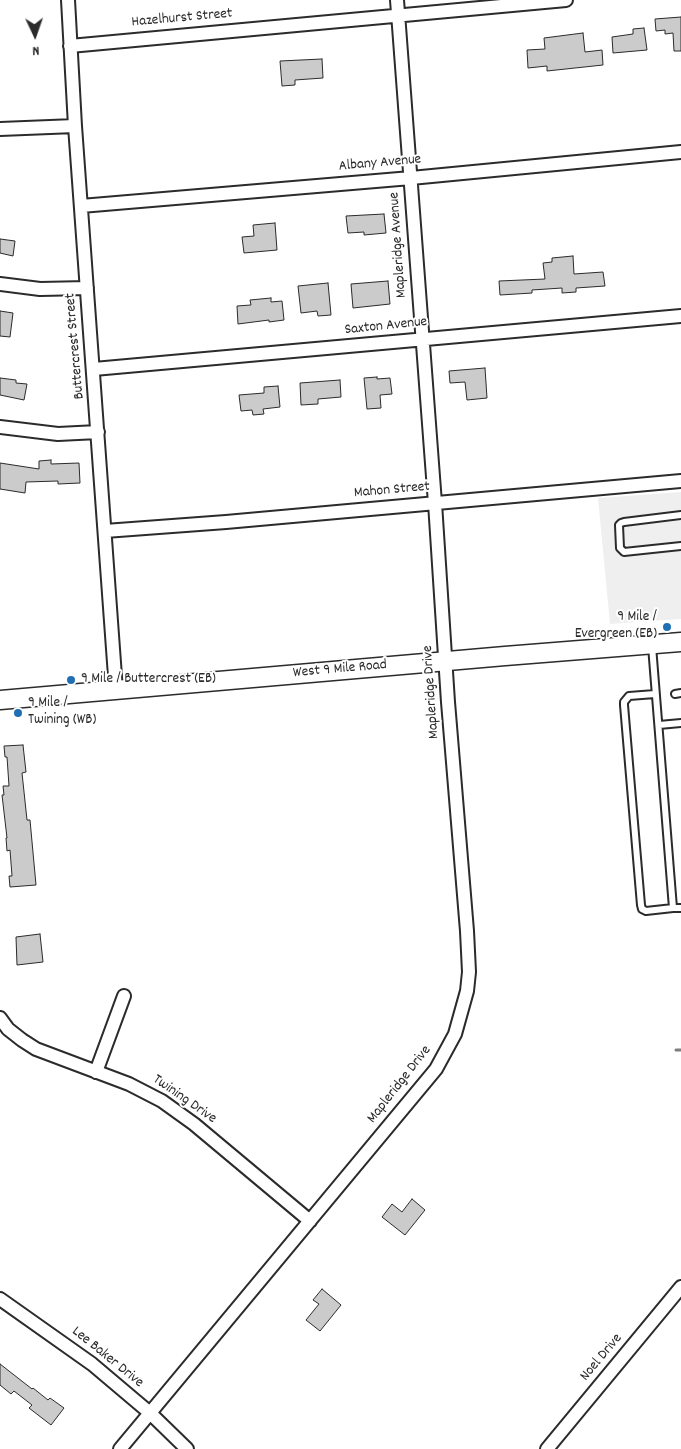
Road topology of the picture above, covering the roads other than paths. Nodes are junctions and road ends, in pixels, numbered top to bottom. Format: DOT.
graph roads {
  1 [pos="68,0"];
  2 [pos="397,0"];
  3 [pos="558,0"];
  4 [pos="399,15"];
  5 [pos="70,46"];
  6 [pos="75,126"];
  7 [pos="0,129"];
  8 [pos="681,152"];
  9 [pos="412,178"];
  10 [pos="81,206"];
  11 [pos="0,284"];
  12 [pos="87,288"];
  13 [pos="681,316"];
  14 [pos="422,339"];
  15 [pos="94,369"];
  16 [pos="0,427"];
  17 [pos="98,432"];
  18 [pos="681,481"];
  19 [pos="435,503"];
  20 [pos="681,515"];
  21 [pos="105,531"];
  22 [pos="681,546"];
  23 [pos="681,642"];
  24 [pos="652,645"];
  25 [pos="446,661"];
  26 [pos="116,690"];
  27 [pos="655,694"];
  28 [pos="0,700"];
  29 [pos="681,723"];
  30 [pos="658,725"];
  31 [pos="673,908"];
  32 [pos="681,908"];
  33 [pos="124,996"];
  34 [pos="0,1018"];
  35 [pos="96,1072"];
  36 [pos="310,1221"];
  37 [pos="681,1287"];
  38 [pos="0,1299"];
  39 [pos="150,1414"];
  40 [pos="120,1449"];
  41 [pos="187,1449"];
  42 [pos="547,1449"];
  1 -- 5 [label="street, Buttercrest Street"];
  2 -- 4 [label="street, Mapleridge Avenue"];
  3 -- 4 [label="street, Hazelhurst Street"];
  4 -- 5 [label="street, Hazelhurst Street"];
  4 -- 9 [label="street, Mapleridge Avenue"];
  5 -- 6 [label="street, Buttercrest Street"];
  6 -- 7 [label="street"];
  6 -- 10 [label="street, Buttercrest Street"];
  8 -- 9 [label="street, Albany Avenue"];
  9 -- 10 [label="street, Albany Avenue"];
  9 -- 14 [label="street, Mapleridge Avenue"];
  10 -- 12 [label="street, Buttercrest Street"];
  11 -- 12 [label="street"];
  12 -- 15 [label="street, Buttercrest Street"];
  13 -- 14 [label="street, Saxton Avenue"];
  14 -- 15 [label="street, Saxton Avenue"];
  14 -- 19 [label="street, Mapleridge Avenue"];
  15 -- 17 [label="street, Buttercrest Street"];
  16 -- 17 [label="street"];
  17 -- 21 [label="street, Buttercrest Street"];
  18 -- 19 [label="street, Mahon Street"];
  19 -- 21 [label="street, Mahon Street"];
  19 -- 25 [label="street, Mapleridge Drive"];
  20 -- 22 [label="lane"];
  21 -- 26 [label="street, Buttercrest Street"];
  23 -- 24 [label="main road, West 9 Mile Road"];
  24 -- 25 [label="main road, West 9 Mile Road"];
  24 -- 27 [label="lane"];
  25 -- 26 [label="main road, West 9 Mile Road"];
  25 -- 36 [label="street, Mapleridge Drive"];
  26 -- 28 [label="main road, West 9 Mile Road"];
  27 -- 30 [label="lane"];
  27 -- 31 [label="lane"];
  29 -- 30 [label="lane"];
  30 -- 31 [label="lane"];
  31 -- 32 [label="lane"];
  33 -- 35 [label="street"];
  34 -- 35 [label="street, Twining Drive"];
  35 -- 36 [label="street, Twining Drive"];
  36 -- 39 [label="street, Mapleridge Drive"];
  37 -- 42 [label="street, Noel Drive"];
  38 -- 39 [label="street, Lee Baker Drive"];
  39 -- 40 [label="street, Mapleridge Drive"];
  39 -- 41 [label="street, Lee Baker Drive"];
}
